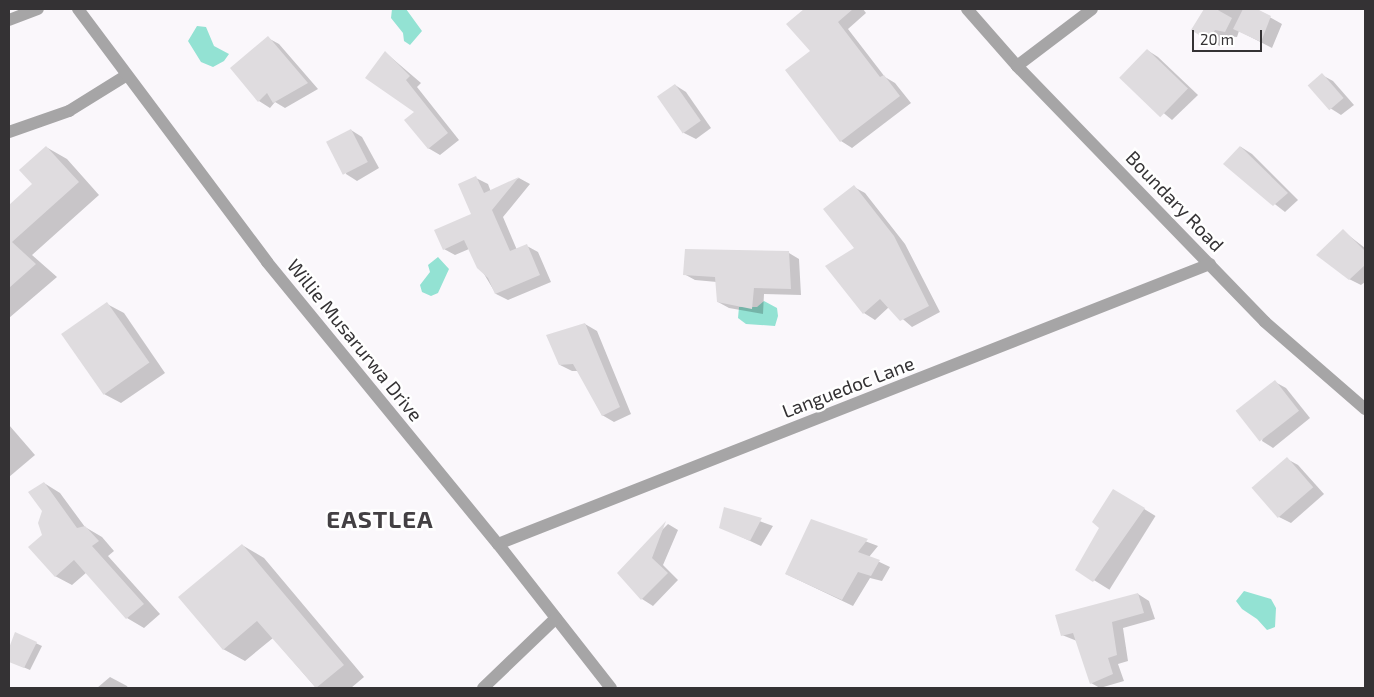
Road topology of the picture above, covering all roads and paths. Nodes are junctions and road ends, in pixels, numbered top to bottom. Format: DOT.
graph roads {
  1 [pos="38,9"];
  2 [pos="78,9"];
  3 [pos="967,9"];
  4 [pos="1092,9"];
  5 [pos="9,20"];
  6 [pos="1017,66"];
  7 [pos="127,75"];
  8 [pos="9,132"];
  9 [pos="1210,264"];
  10 [pos="1365,409"];
  11 [pos="498,544"];
  12 [pos="556,618"];
  13 [pos="483,688"];
  14 [pos="611,688"];
  1 -- 5 [label="street"];
  2 -- 7 [label="street, Willie Musarurwa Drive"];
  3 -- 6 [label="street, Boundary Road"];
  4 -- 6 [label="street"];
  6 -- 9 [label="street, Boundary Road"];
  7 -- 8 [label="street"];
  7 -- 11 [label="street, Willie Musarurwa Drive"];
  9 -- 10 [label="street, Boundary Road"];
  9 -- 11 [label="street, Languedoc Lane"];
  11 -- 12 [label="street, Willie Musarurwa Drive"];
  12 -- 13 [label="street"];
  12 -- 14 [label="street, Willie Musarurwa Drive"];
}
